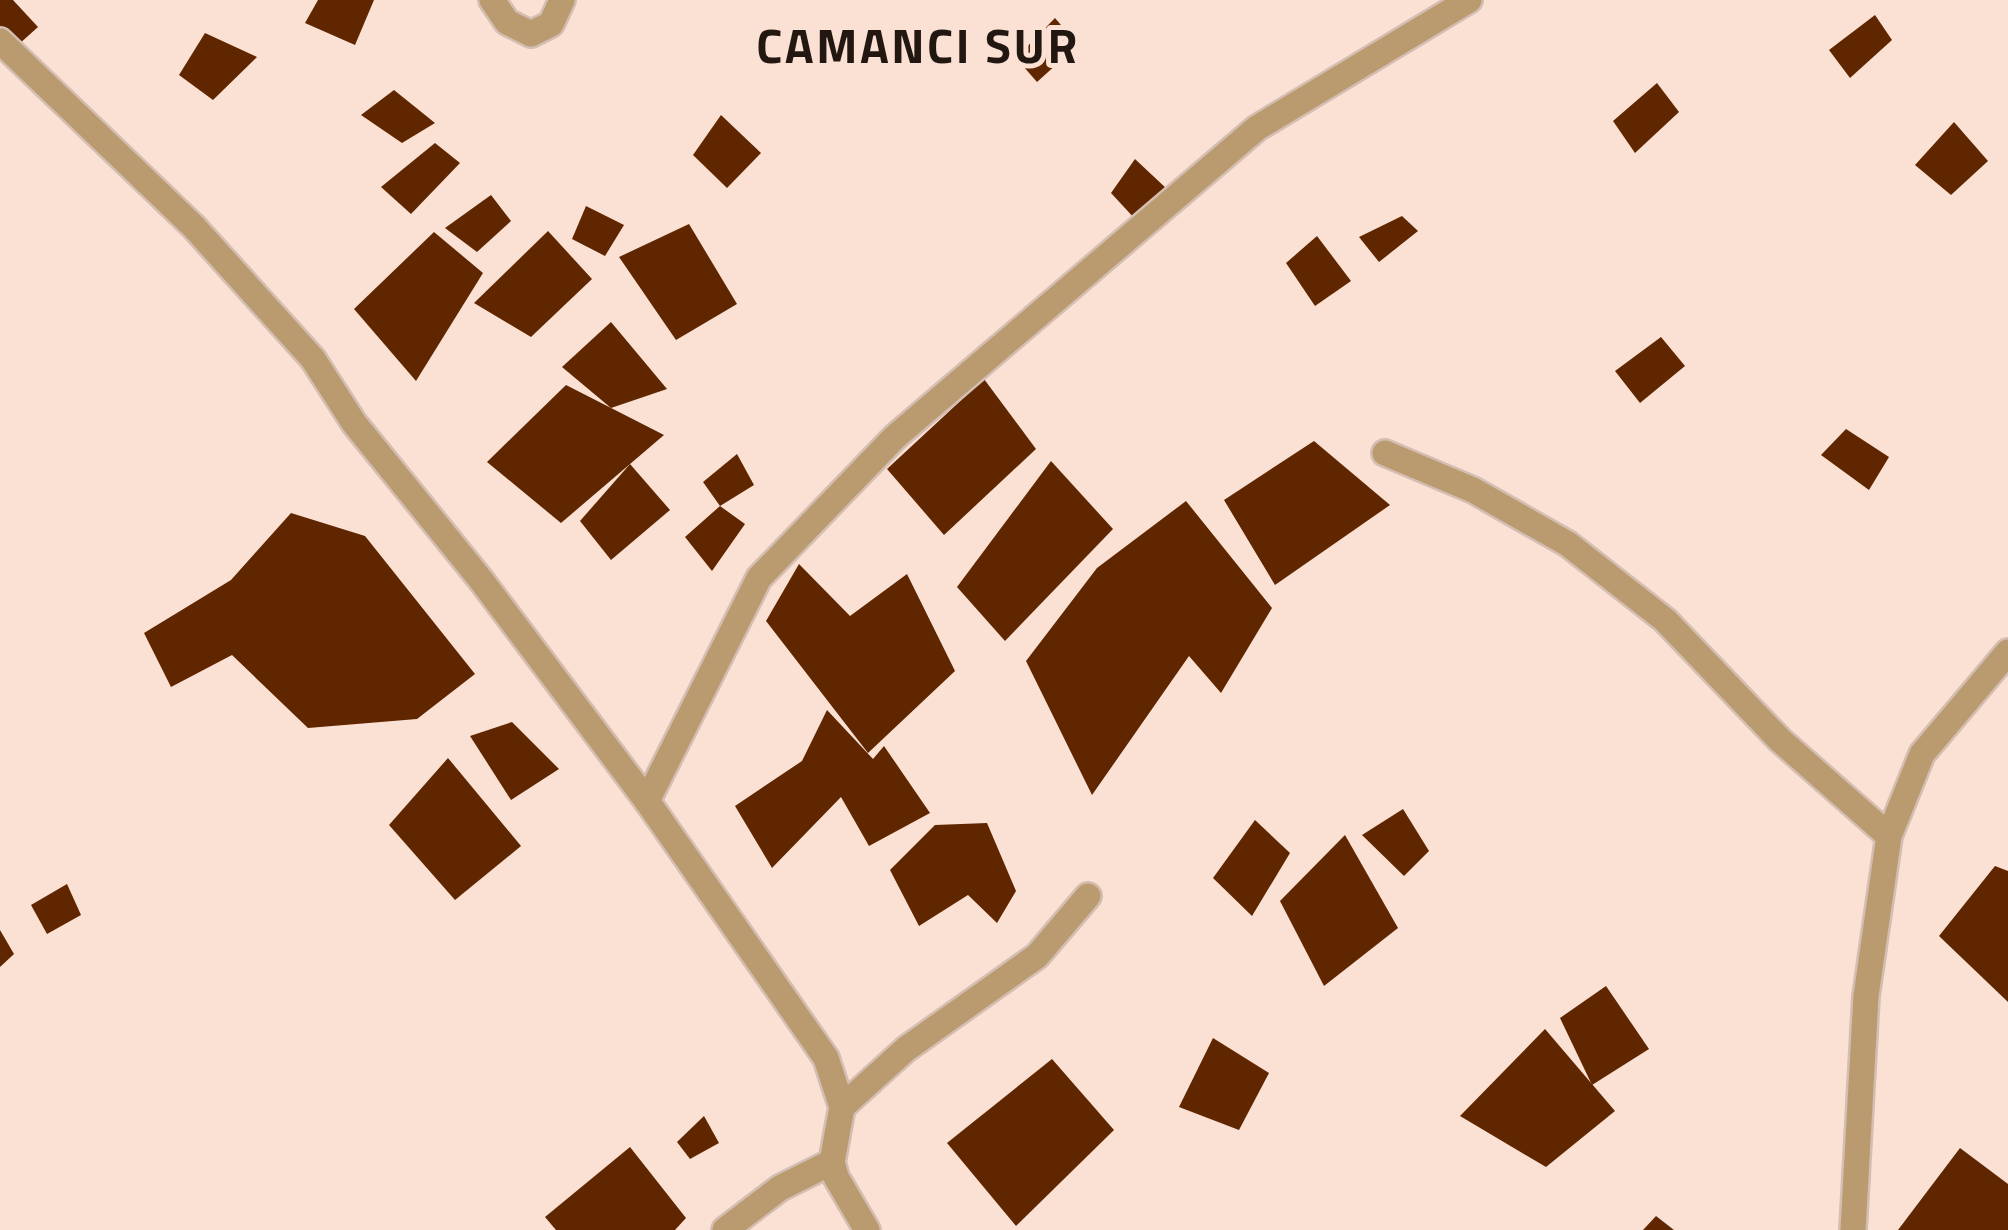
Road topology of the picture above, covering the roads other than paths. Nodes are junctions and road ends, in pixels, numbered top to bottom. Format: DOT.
graph roads {
  1 [pos="492,0"];
  2 [pos="562,0"];
  3 [pos="1468,0"];
  4 [pos="0,41"];
  5 [pos="1385,454"];
  6 [pos="2008,652"];
  7 [pos="647,801"];
  8 [pos="1889,836"];
  9 [pos="1088,896"];
  10 [pos="842,1107"];
  11 [pos="832,1162"];
  12 [pos="725,1230"];
  13 [pos="867,1230"];
  14 [pos="1854,1230"];
  1 -- 2 [label="street"];
  3 -- 7 [label="street"];
  4 -- 7 [label="street"];
  5 -- 8 [label="street"];
  6 -- 8 [label="street"];
  7 -- 10 [label="street"];
  8 -- 14 [label="street"];
  9 -- 10 [label="street"];
  10 -- 11 [label="street"];
  11 -- 12 [label="street"];
  11 -- 13 [label="street"];
}
